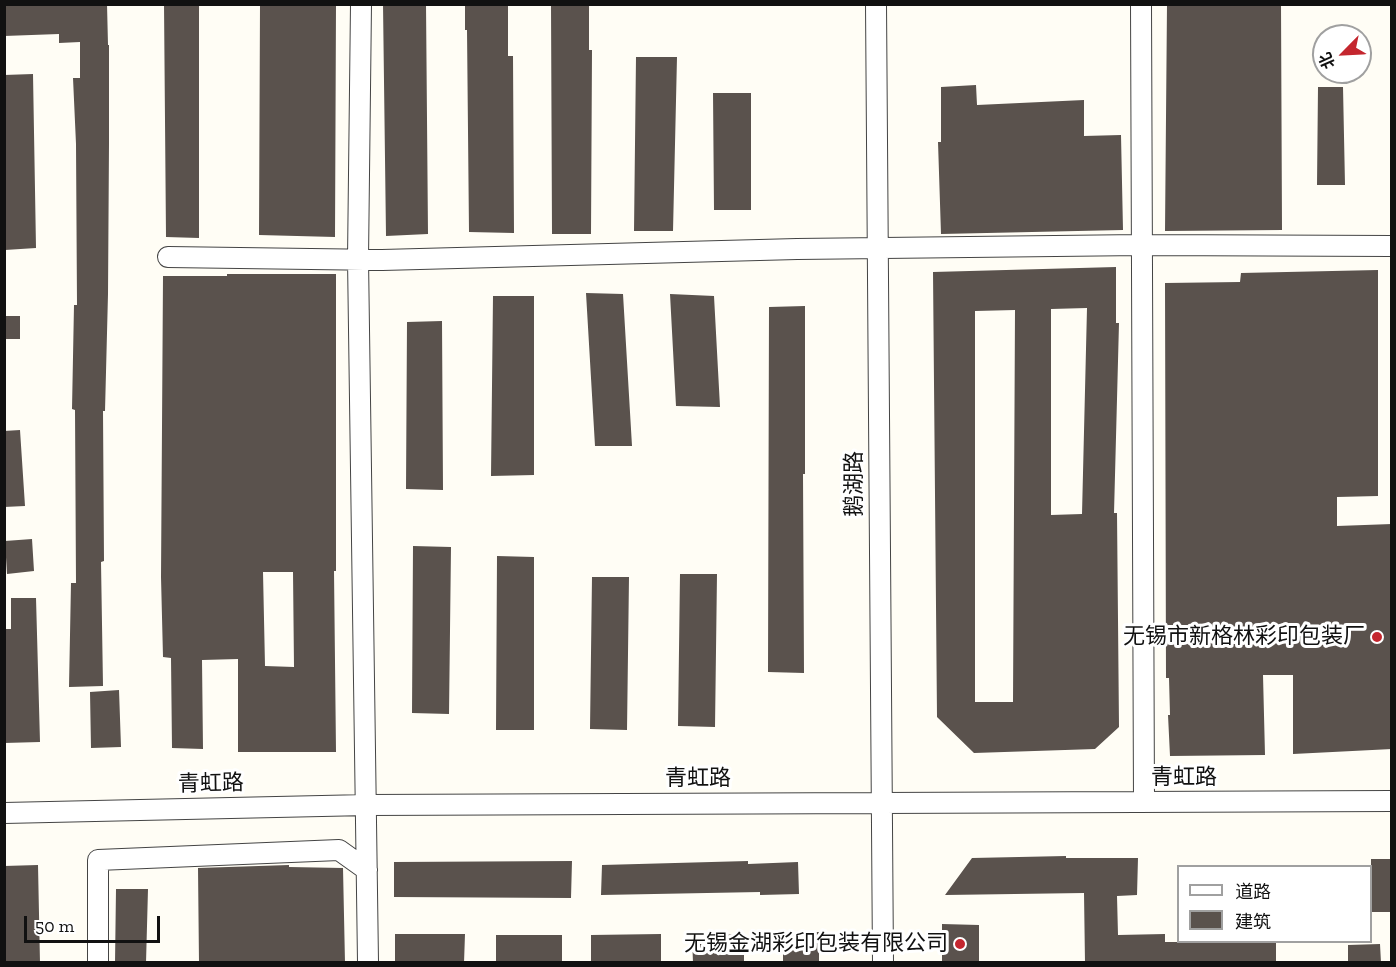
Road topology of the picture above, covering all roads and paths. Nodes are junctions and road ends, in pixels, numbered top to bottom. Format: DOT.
graph roads {
  1 [pos="361,4"];
  2 [pos="876,4"];
  3 [pos="1141,4"];
  4 [pos="1141,244"];
  5 [pos="1392,246"];
  6 [pos="877,249"];
  7 [pos="168,257"];
  8 [pos="358,259"];
  9 [pos="1392,801"];
  10 [pos="1144,802"];
  11 [pos="881,803"];
  12 [pos="366,805"];
  13 [pos="4,813"];
  14 [pos="367,870"];
  15 [pos="98,963"];
  16 [pos="368,963"];
  17 [pos="883,963"];
  1 -- 8 [label="street"];
  2 -- 6 [label="street, 鹅湖路"];
  3 -- 4 [label="street"];
  4 -- 5 [label="street"];
  4 -- 6 [label="street"];
  4 -- 10 [label="street"];
  6 -- 8 [label="street"];
  6 -- 11 [label="street, 鹅湖路"];
  7 -- 8 [label="street"];
  8 -- 12 [label="street"];
  9 -- 10 [label="street, 青虹路"];
  10 -- 11 [label="street, 青虹路"];
  11 -- 12 [label="street, 青虹路"];
  11 -- 17 [label="street, 鹅湖路"];
  12 -- 13 [label="street, 青虹路"];
  12 -- 14 [label="street"];
  14 -- 15 [label="street"];
  14 -- 16 [label="street"];
}
